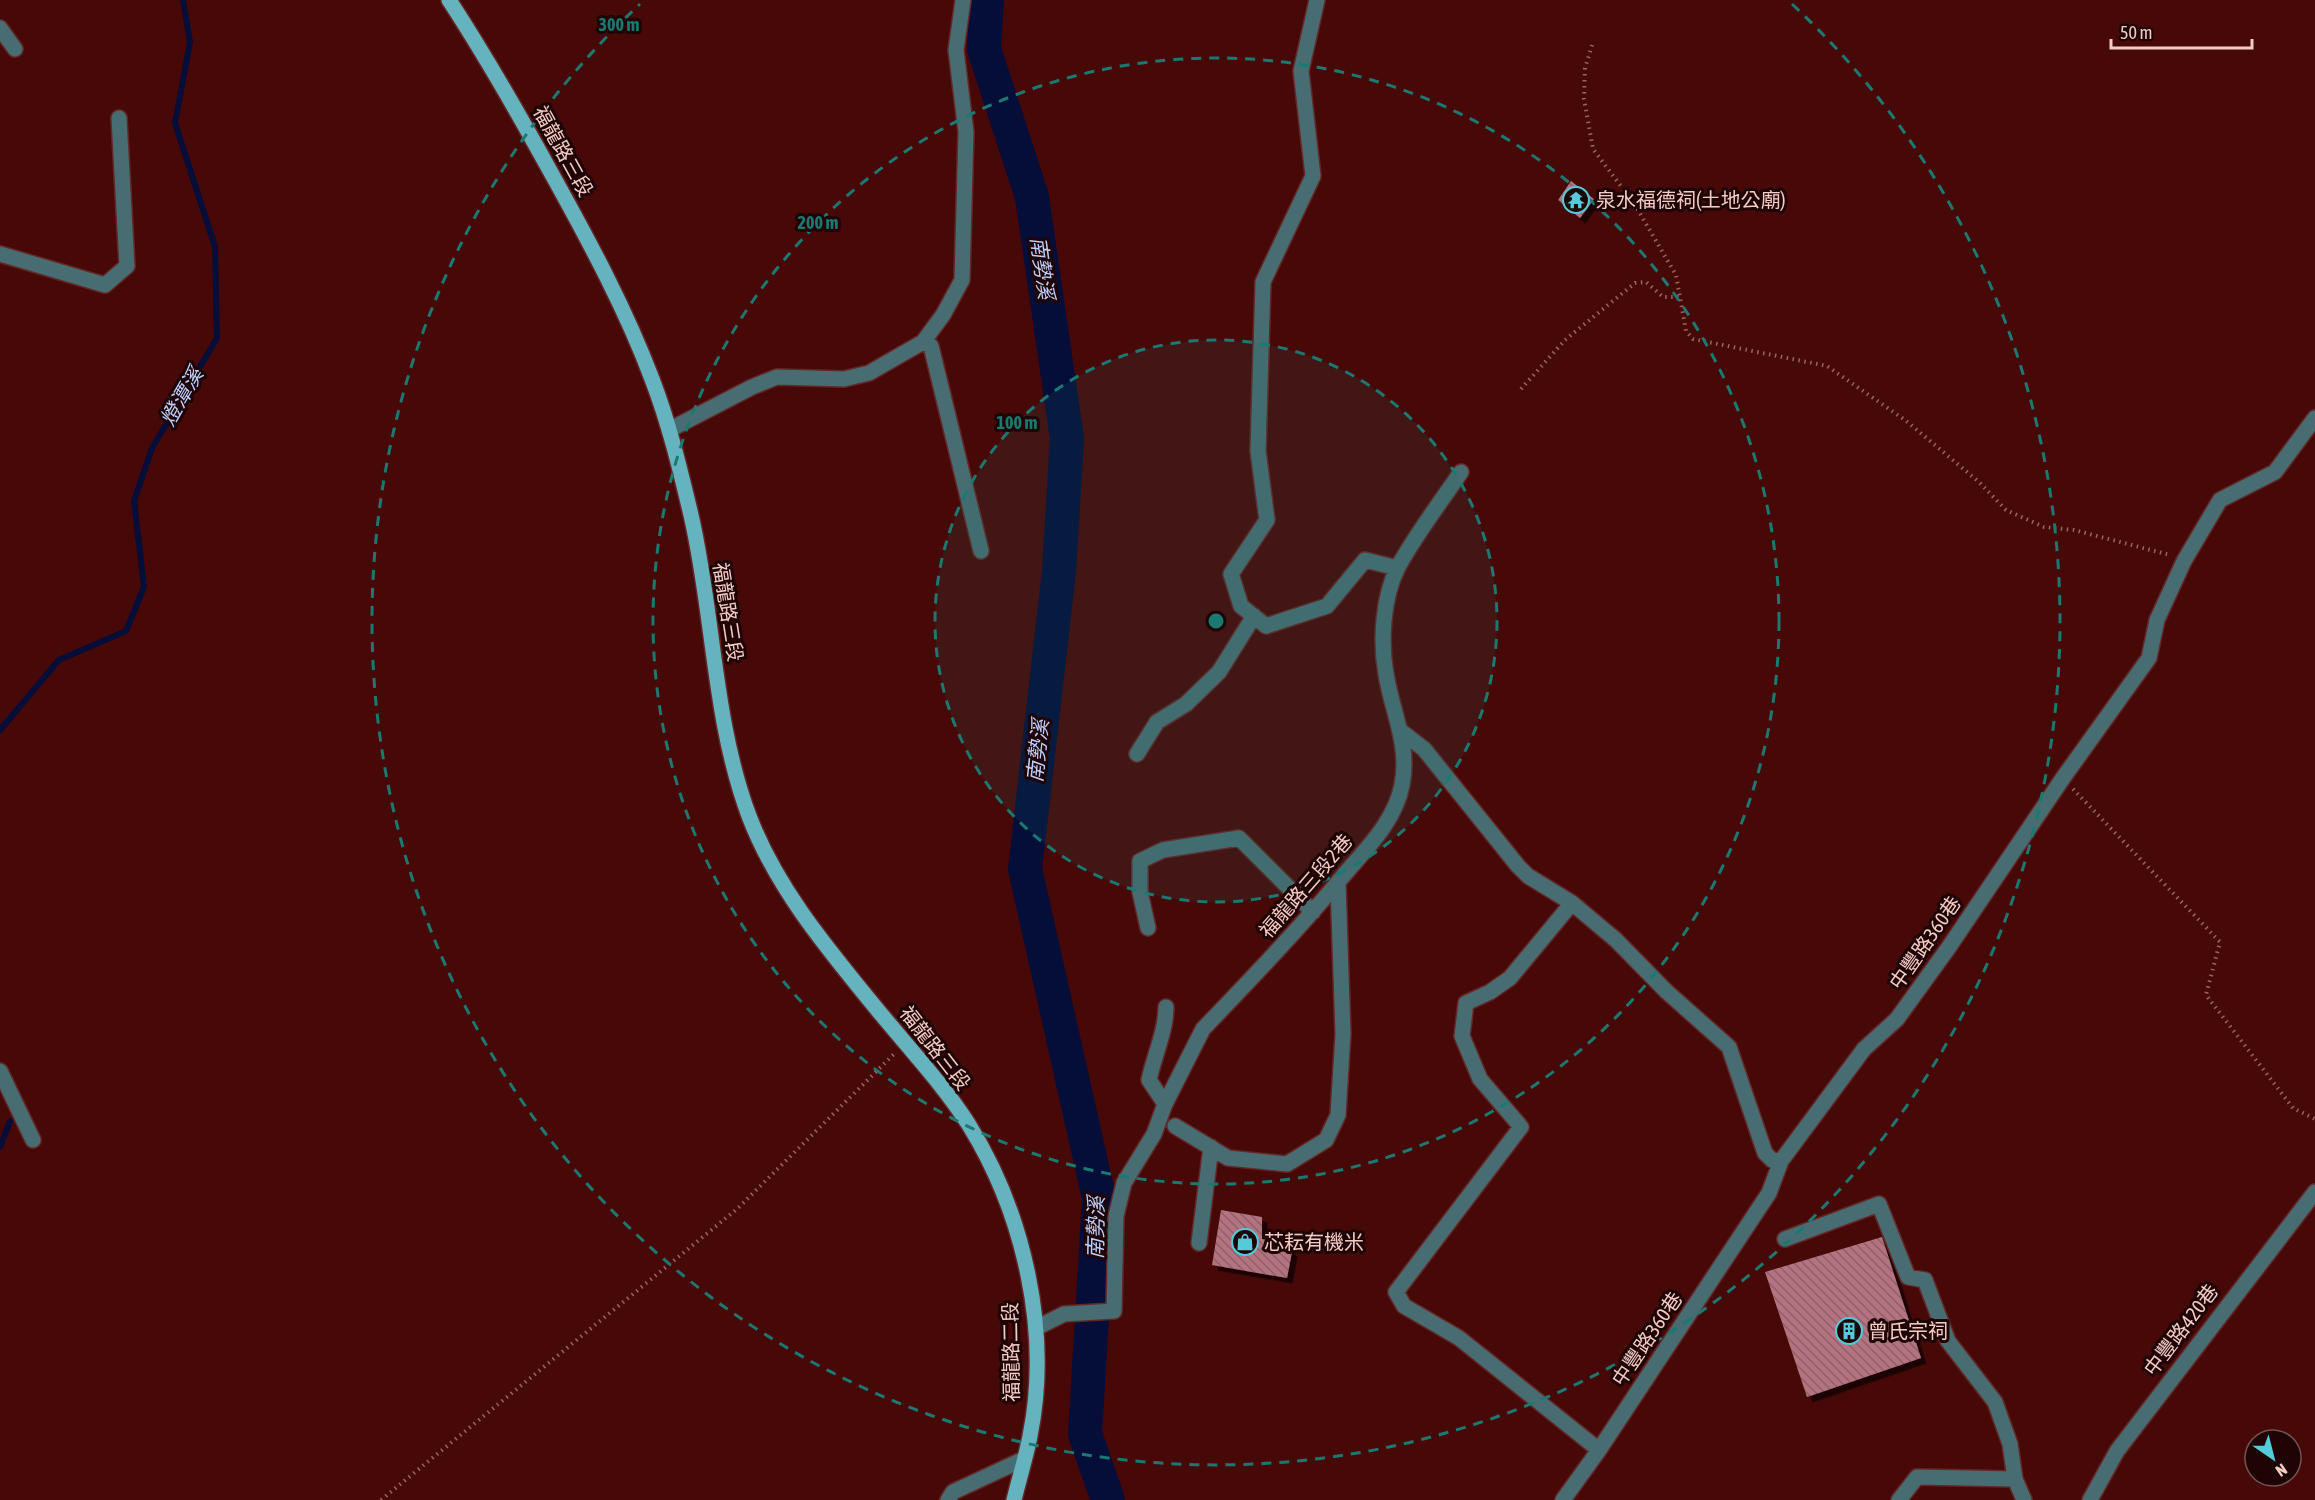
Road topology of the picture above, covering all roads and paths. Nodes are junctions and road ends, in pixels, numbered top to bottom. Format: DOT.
graph roads {
  1 [pos="449,0"];
  2 [pos="963,0"];
  3 [pos="1317,0"];
  4 [pos="0,28"];
  5 [pos="1592,45"];
  6 [pos="15,50"];
  7 [pos="119,118"];
  8 [pos="0,254"];
  9 [pos="1681,297"];
  10 [pos="923,342"];
  11 [pos="1521,389"];
  12 [pos="2315,418"];
  13 [pos="669,430"];
  14 [pos="1461,472"];
  15 [pos="981,551"];
  16 [pos="2184,561"];
  17 [pos="1397,568"];
  18 [pos="1254,616"];
  19 [pos="1402,732"];
  20 [pos="1137,754"];
  21 [pos="2063,778"];
  22 [pos="1338,883"];
  23 [pos="1572,903"];
  24 [pos="1313,912"];
  25 [pos="1148,928"];
  26 [pos="1166,1007"];
  27 [pos="906,1043"];
  28 [pos="0,1071"];
  29 [pos="1165,1104"];
  30 [pos="2315,1119"];
  31 [pos="1175,1126"];
  32 [pos="33,1140"];
  33 [pos="1211,1147"];
  34 [pos="1781,1161"];
  35 [pos="2315,1192"];
  36 [pos="1007,1205"];
  37 [pos="1785,1239"];
  38 [pos="1199,1243"];
  39 [pos="1036,1328"];
  40 [pos="1599,1450"];
  41 [pos="1024,1460"];
  42 [pos="2015,1479"];
  43 [pos="381,1500"];
  44 [pos="948,1500"];
  45 [pos="1014,1500"];
  46 [pos="1563,1500"];
  47 [pos="1899,1500"];
  48 [pos="2024,1500"];
  49 [pos="2090,1500"];
  1 -- 13 [label="main road, 福龍路三段"];
  2 -- 10 [label="street"];
  3 -- 18 [label="street"];
  4 -- 6 [label="street"];
  5 -- 9 [label="path"];
  7 -- 8 [label="street"];
  9 -- 11 [label="path"];
  9 -- 16 [label="path"];
  10 -- 13 [label="street"];
  10 -- 15 [label="street"];
  12 -- 16 [label="street, 中豐路360巷"];
  13 -- 27 [label="main road, 福龍路三段"];
  14 -- 17 [label="street, 福龍路三段2巷"];
  16 -- 21 [label="street, 中豐路360巷"];
  17 -- 18 [label="street"];
  17 -- 19 [label="street, 福龍路三段2巷"];
  18 -- 20 [label="street"];
  19 -- 22 [label="street, 福龍路三段2巷"];
  19 -- 23 [label="street"];
  21 -- 30 [label="path"];
  21 -- 34 [label="street, 中豐路360巷"];
  22 -- 24 [label="street, 福龍路三段2巷"];
  22 -- 33 [label="street"];
  23 -- 34 [label="street"];
  23 -- 40 [label="street"];
  24 -- 25 [label="street"];
  24 -- 29 [label="street, 福龍路三段2巷"];
  26 -- 29 [label="street"];
  27 -- 36 [label="main road, 福龍路三段"];
  27 -- 43 [label="path"];
  28 -- 32 [label="street"];
  29 -- 39 [label="street, 福龍路三段2巷"];
  31 -- 33 [label="street"];
  33 -- 38 [label="street"];
  34 -- 40 [label="street, 中豐路360巷"];
  35 -- 49 [label="street, 中豐路420巷"];
  36 -- 39 [label="main road, 福龍路二段"];
  37 -- 42 [label="street"];
  39 -- 41 [label="main road, 福龍路二段"];
  40 -- 46 [label="street, 中豐路360巷"];
  41 -- 44 [label="street"];
  41 -- 45 [label="main road, 福龍路二段"];
  42 -- 47 [label="street"];
  42 -- 48 [label="street"];
}
